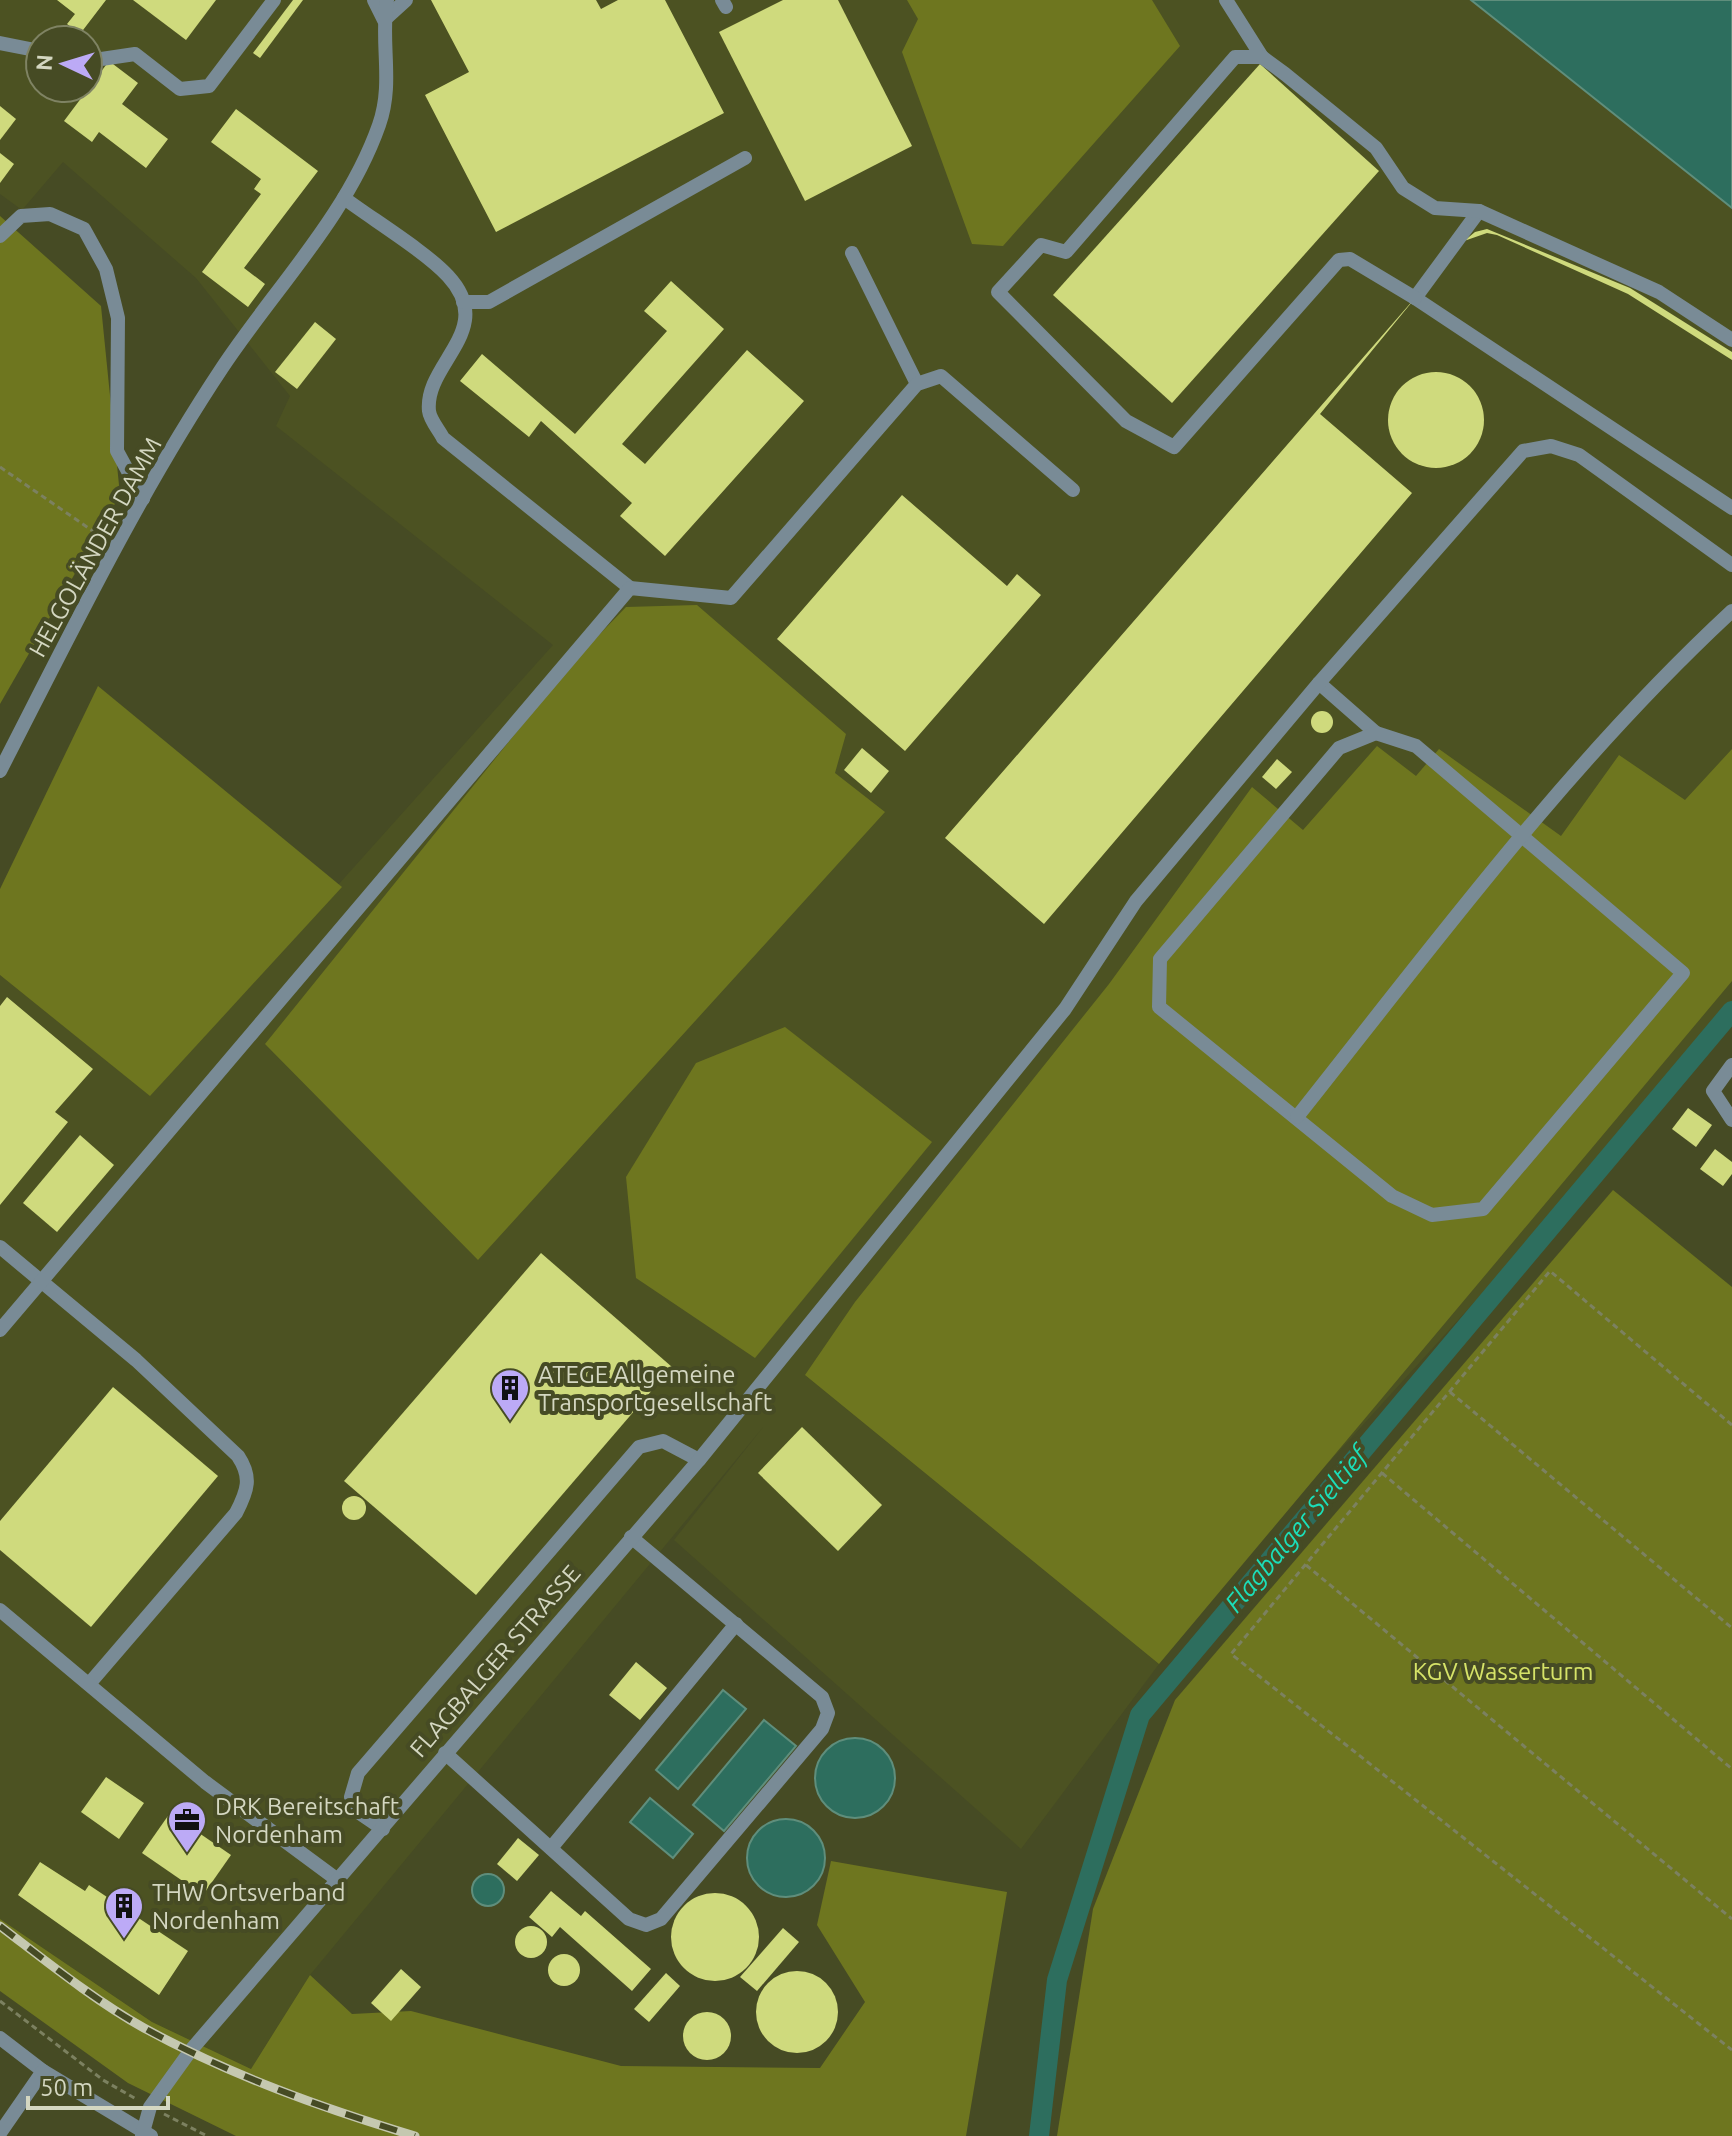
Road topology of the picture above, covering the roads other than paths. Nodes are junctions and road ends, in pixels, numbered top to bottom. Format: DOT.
graph roads {
  1 [pos="274,0"];
  2 [pos="374,0"];
  3 [pos="387,0"];
  4 [pos="406,0"];
  5 [pos="1226,0"];
  6 [pos="384,20"];
  7 [pos="0,43"];
  8 [pos="24,48"];
  9 [pos="1262,57"];
  10 [pos="104,59"];
  11 [pos="745,158"];
  12 [pos="344,198"];
  13 [pos="1479,211"];
  14 [pos="0,236"];
  15 [pos="852,253"];
  16 [pos="1415,298"];
  17 [pos="463,302"];
  18 [pos="1732,340"];
  19 [pos="917,384"];
  20 [pos="1073,490"];
  21 [pos="143,499"];
  22 [pos="1732,508"];
  23 [pos="1732,565"];
  24 [pos="630,588"];
  25 [pos="1732,611"];
  26 [pos="1319,683"];
  27 [pos="1376,733"];
  28 [pos="0,771"];
  29 [pos="1521,835"];
  30 [pos="1732,1065"];
  31 [pos="1297,1117"];
  32 [pos="1732,1120"];
  33 [pos="0,1247"];
  34 [pos="42,1279"];
  35 [pos="0,1330"];
  36 [pos="699,1460"];
  37 [pos="631,1537"];
  38 [pos="0,1610"];
  39 [pos="736,1624"];
  40 [pos="89,1684"];
  41 [pos="445,1753"];
  42 [pos="383,1829"];
  43 [pos="551,1848"];
  44 [pos="339,1881"];
  45 [pos="0,2038"];
  46 [pos="43,2071"];
  47 [pos="0,2133"];
  48 [pos="145,2135"];
  1 -- 10 [label="street"];
  2 -- 6 [label="street"];
  3 -- 6 [label="street"];
  4 -- 6 [label="street"];
  5 -- 9 [label="street"];
  6 -- 12 [label="street, HELGOLÄNDER DAMM"];
  7 -- 8 [label="street"];
  9 -- 13 [label="street"];
  9 -- 16 [label="street"];
  11 -- 17 [label="street"];
  12 -- 17 [label="street"];
  12 -- 21 [label="street, HELGOLÄNDER DAMM"];
  13 -- 16 [label="street"];
  13 -- 18 [label="street"];
  14 -- 21 [label="street"];
  15 -- 19 [label="street"];
  16 -- 22 [label="street"];
  17 -- 24 [label="street"];
  19 -- 20 [label="street"];
  19 -- 24 [label="street"];
  21 -- 28 [label="street, HELGOLÄNDER DAMM"];
  23 -- 26 [label="street, FLAGBALGER STRASSE"];
  24 -- 34 [label="street"];
  25 -- 29 [label="street"];
  26 -- 27 [label="street"];
  26 -- 36 [label="street, FLAGBALGER STRASSE"];
  27 -- 29 [label="street"];
  27 -- 31 [label="street"];
  29 -- 31 [label="street"];
  29 -- 31 [label="street"];
  30 -- 32 [label="street"];
  33 -- 34 [label="street"];
  34 -- 35 [label="street"];
  34 -- 40 [label="street"];
  36 -- 37 [label="street, FLAGBALGER STRASSE"];
  36 -- 42 [label="street"];
  37 -- 39 [label="street"];
  37 -- 41 [label="street, FLAGBALGER STRASSE"];
  38 -- 40 [label="street"];
  39 -- 43 [label="street"];
  39 -- 43 [label="street"];
  40 -- 44 [label="street"];
  41 -- 42 [label="street, FLAGBALGER STRASSE"];
  41 -- 43 [label="street"];
  42 -- 44 [label="street, FLAGBALGER STRASSE"];
  44 -- 48 [label="street, FLAGBALGER STRASSE"];
  45 -- 46 [label="street"];
  46 -- 47 [label="street"];
  46 -- 48 [label="street"];
}
